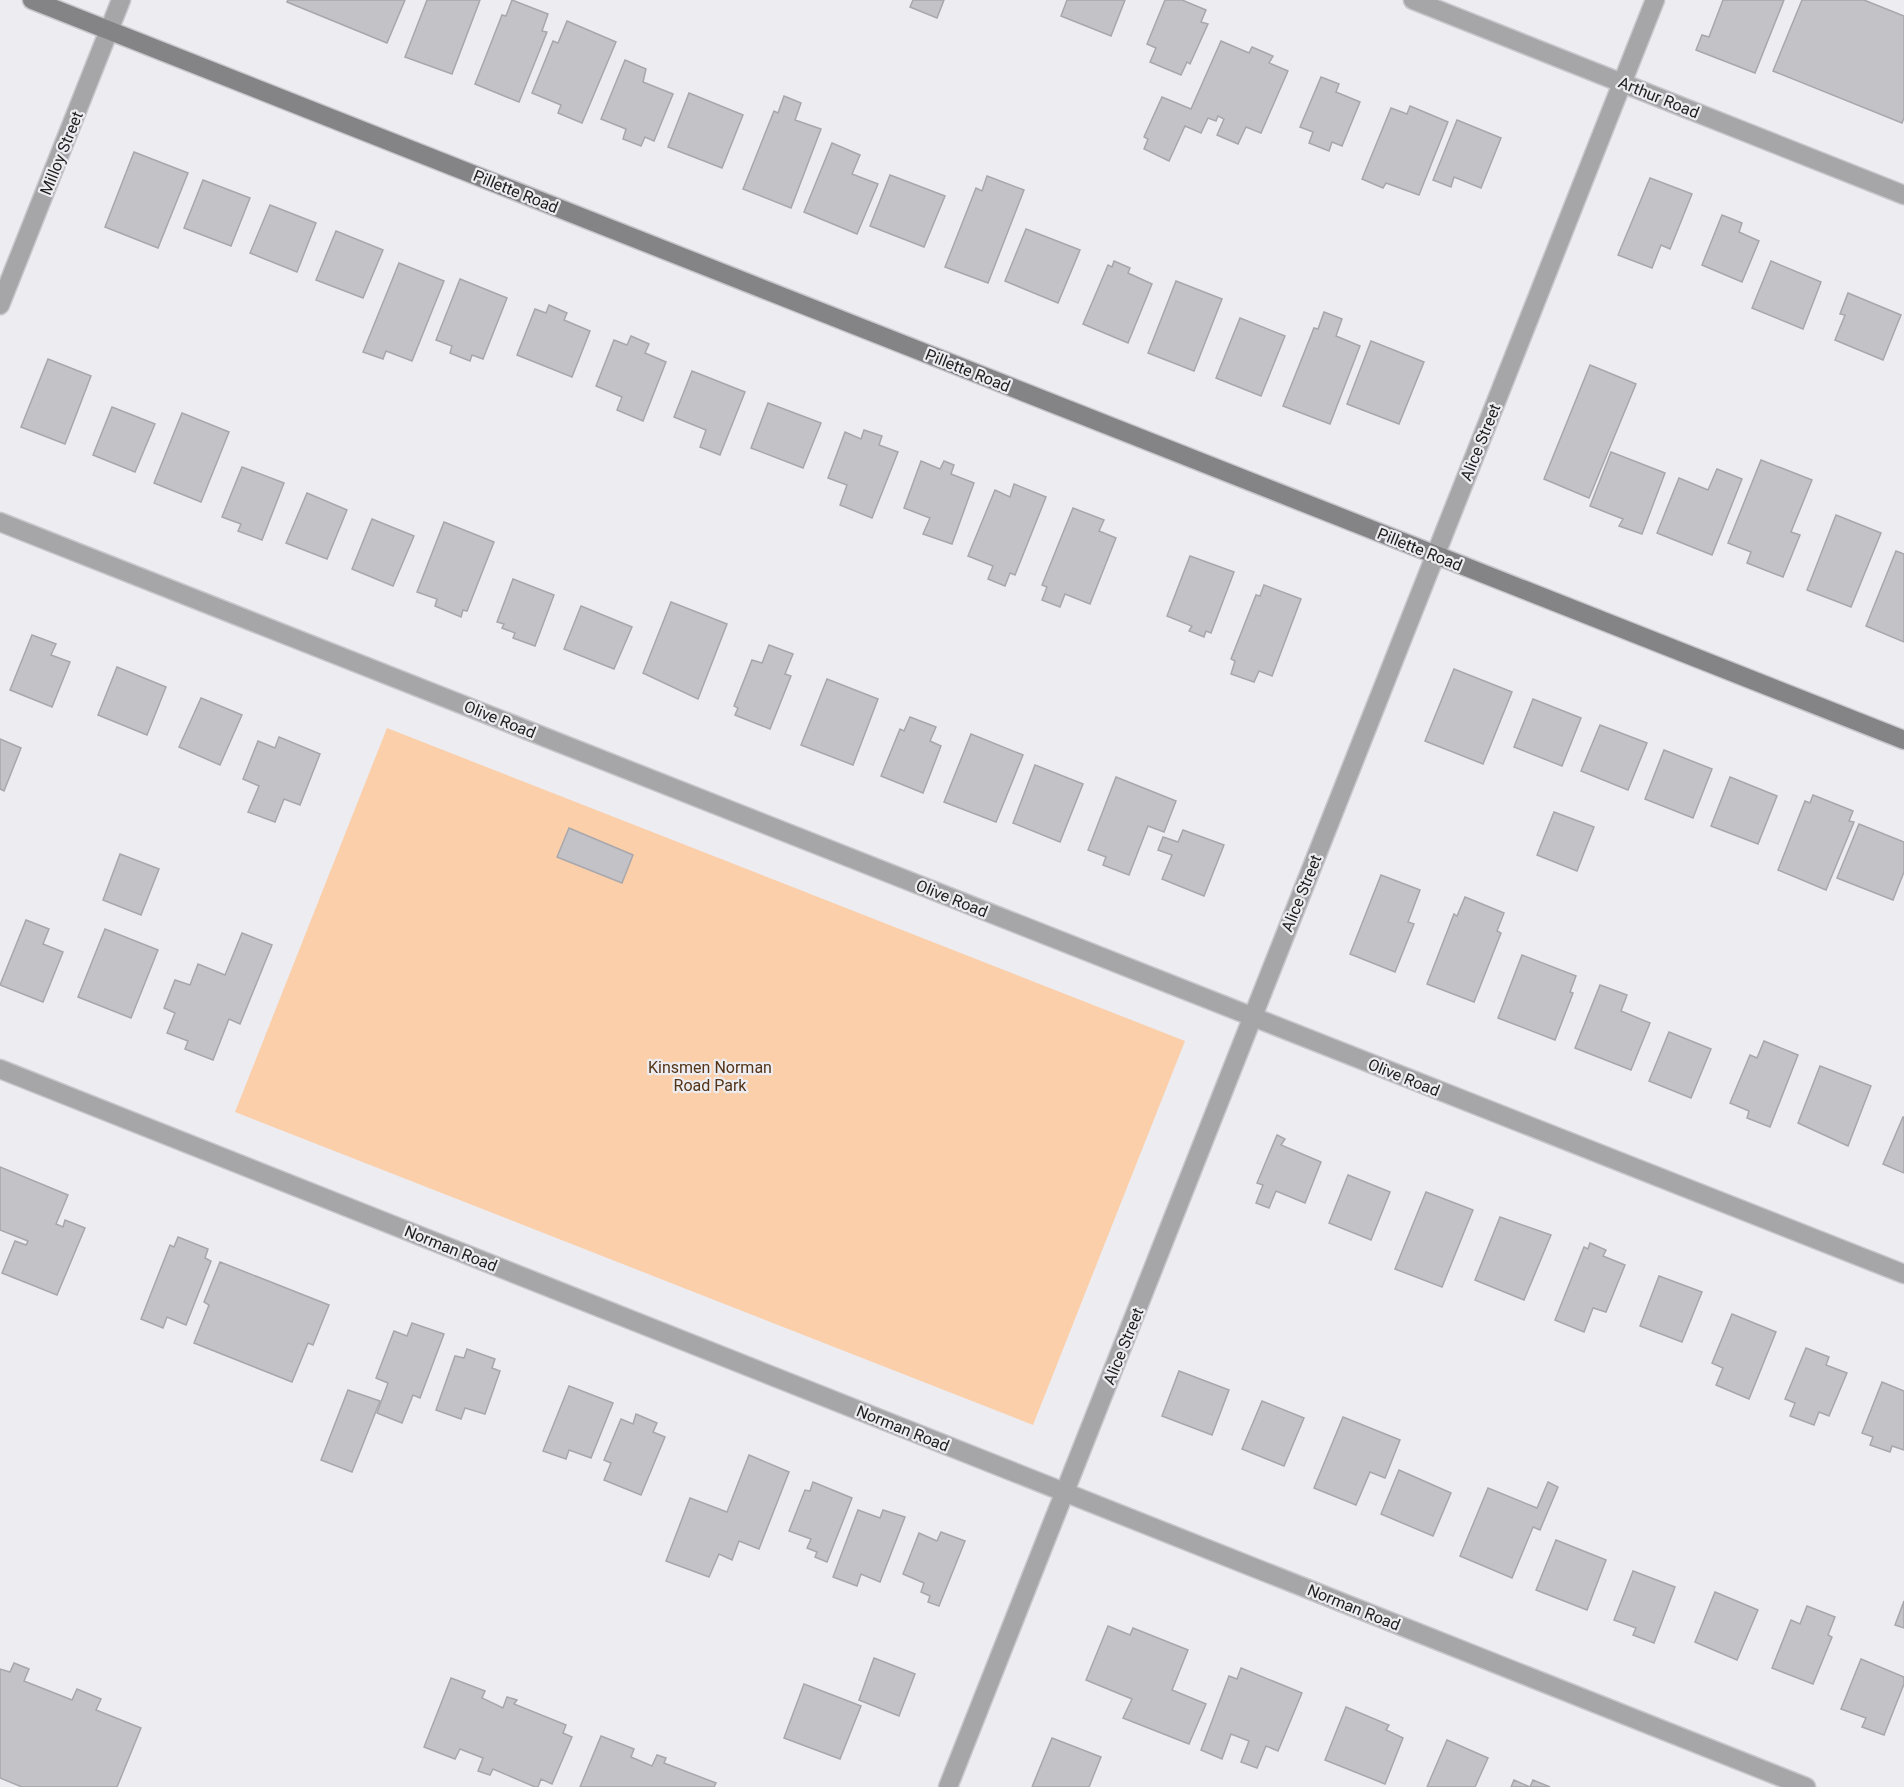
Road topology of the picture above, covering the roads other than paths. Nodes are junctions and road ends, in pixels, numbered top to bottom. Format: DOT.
graph roads {
  1 [pos="32,0"];
  2 [pos="121,0"];
  3 [pos="1413,0"];
  4 [pos="1655,0"];
  5 [pos="109,31"];
  6 [pos="1622,83"];
  7 [pos="1904,195"];
  8 [pos="0,305"];
  9 [pos="0,522"];
  10 [pos="1435,555"];
  11 [pos="1904,740"];
  12 [pos="1252,1017"];
  13 [pos="0,1068"];
  14 [pos="1904,1274"];
  15 [pos="1065,1492"];
  16 [pos="948,1787"];
  17 [pos="1806,1787"];
  1 -- 5 [label="street, Pillette Road"];
  2 -- 5 [label="street, Milloy Street"];
  3 -- 6 [label="street, Arthur Road"];
  4 -- 6 [label="street, Alice Street"];
  5 -- 8 [label="street, Milloy Street"];
  5 -- 10 [label="street, Pillette Road"];
  6 -- 7 [label="street, Arthur Road"];
  6 -- 10 [label="street, Alice Street"];
  9 -- 12 [label="street, Olive Road"];
  10 -- 11 [label="street, Pillette Road"];
  10 -- 12 [label="street, Alice Street"];
  12 -- 14 [label="street, Olive Road"];
  12 -- 15 [label="street, Alice Street"];
  13 -- 15 [label="street, Norman Road"];
  15 -- 16 [label="street, Alice Street"];
  15 -- 17 [label="street, Norman Road"];
}
